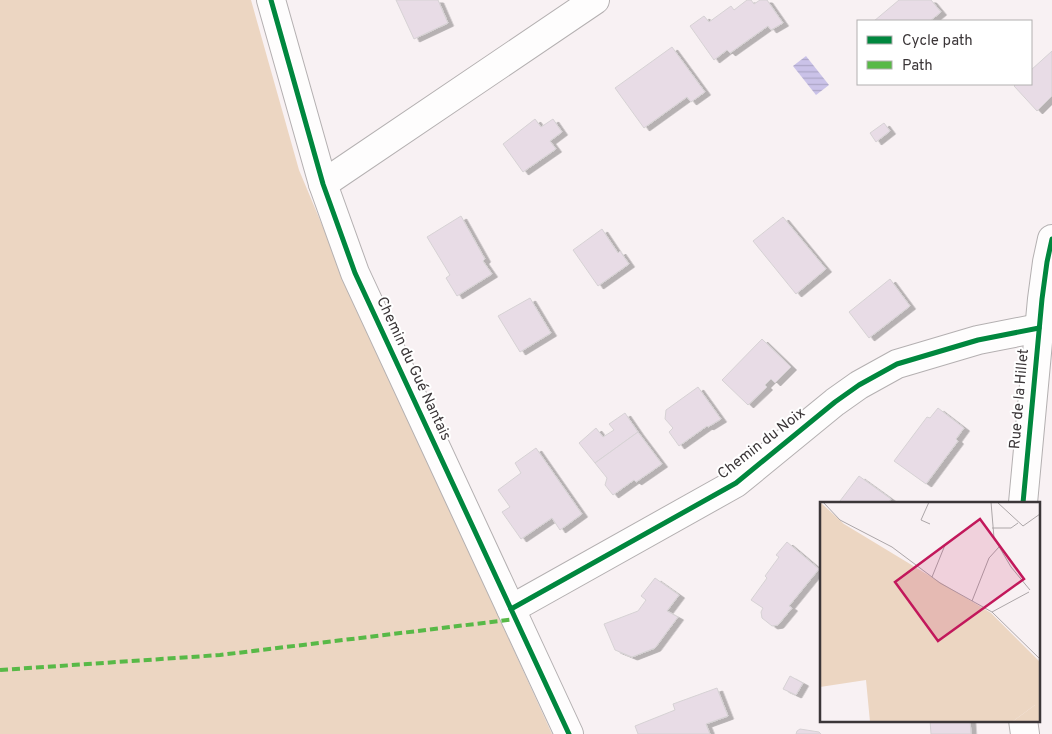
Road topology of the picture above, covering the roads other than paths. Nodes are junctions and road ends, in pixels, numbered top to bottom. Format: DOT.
graph roads {
  1 [pos="270,0"];
  2 [pos="595,0"];
  3 [pos="323,184"];
  4 [pos="1052,239"];
  5 [pos="1039,328"];
  6 [pos="1023,502"];
  7 [pos="511,609"];
  8 [pos="569,734"];
  1 -- 3 [label="street, Chemin du Gué Nantais"];
  2 -- 3 [label="street"];
  3 -- 7 [label="street, Chemin du Gué Nantais"];
  4 -- 5 [label="street, Rue de la Hillet"];
  5 -- 6 [label="street, Rue de la Hillet"];
  5 -- 7 [label="street, Chemin du Noix"];
  7 -- 8 [label="street, Chemin du Gué Nantais"];
}
